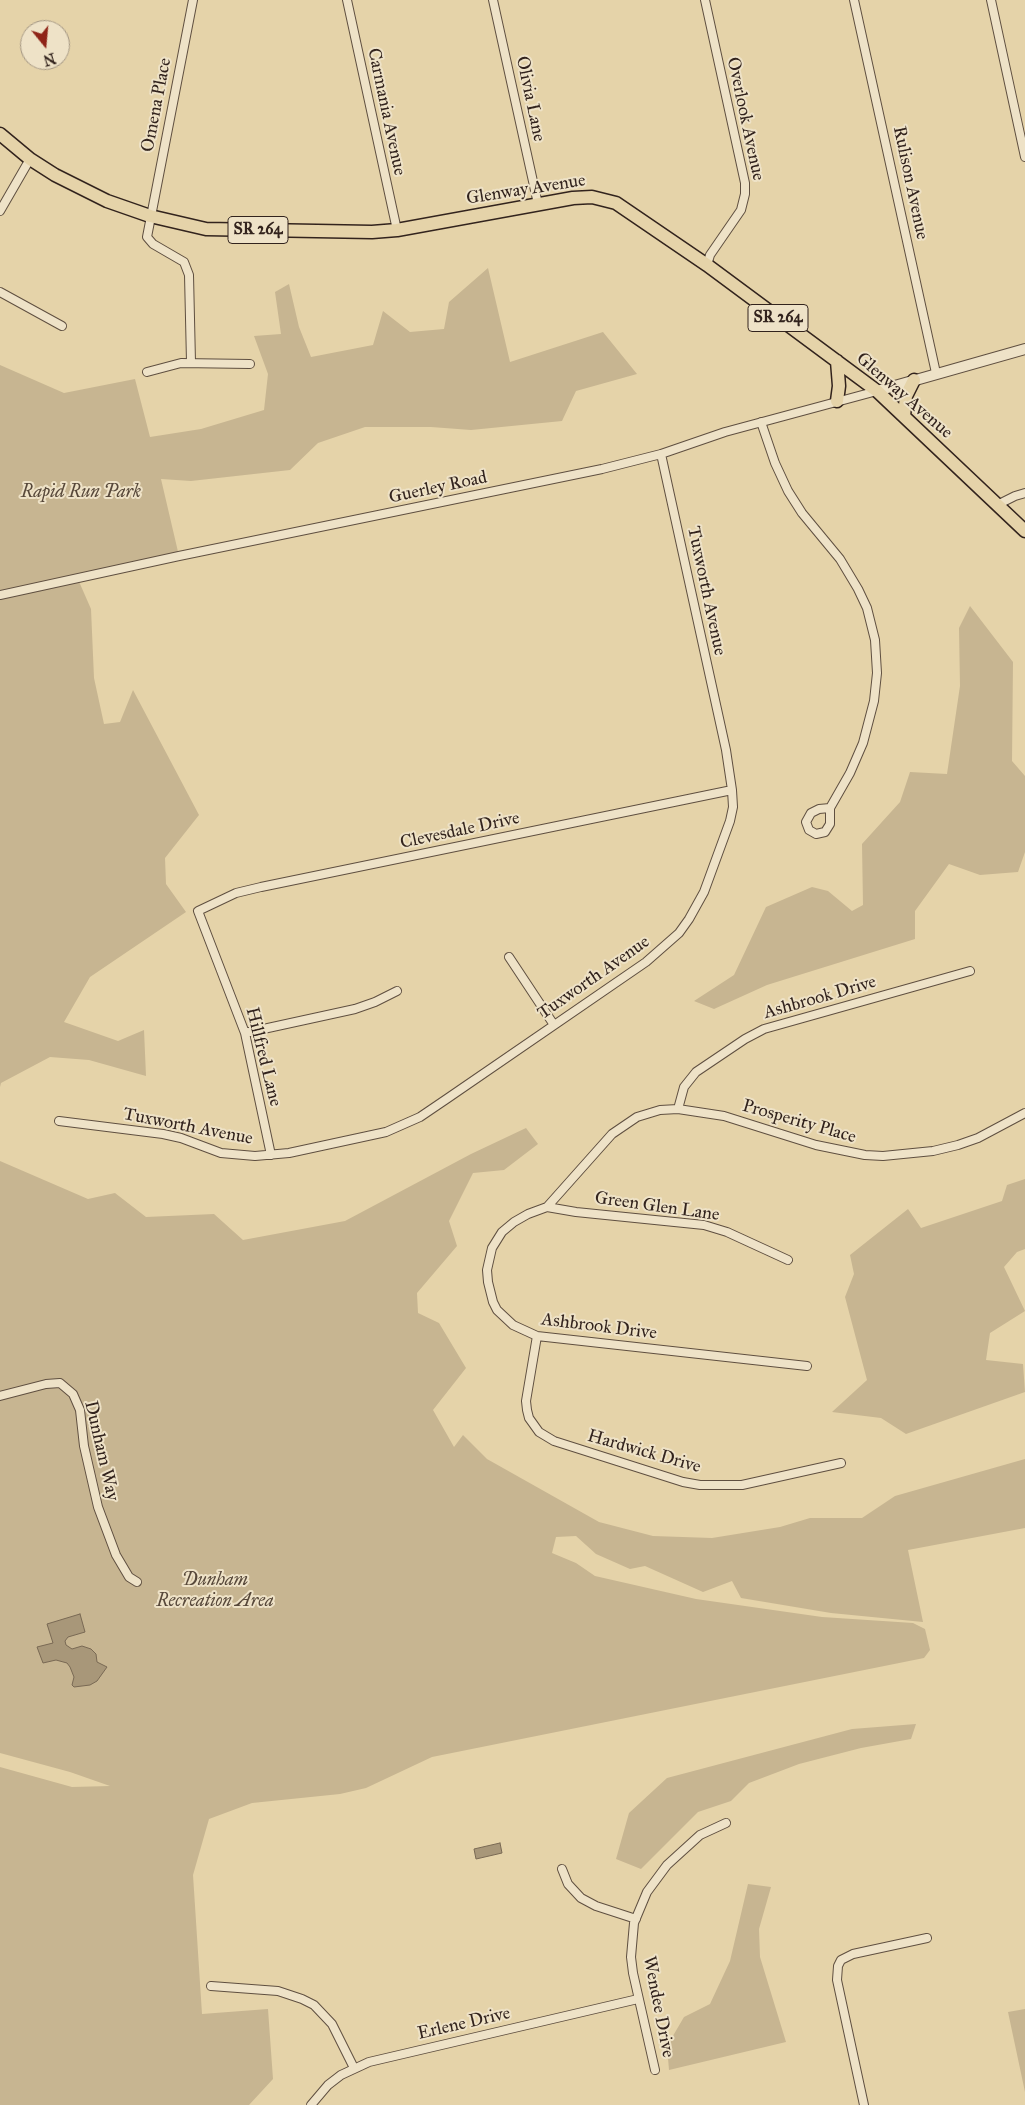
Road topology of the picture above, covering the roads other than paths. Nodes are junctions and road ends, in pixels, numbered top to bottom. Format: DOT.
graph roads {
  1 [pos="193,0"];
  2 [pos="347,0"];
  3 [pos="493,0"];
  4 [pos="705,0"];
  5 [pos="854,0"];
  6 [pos="991,0"];
  7 [pos="0,134"];
  8 [pos="1025,157"];
  9 [pos="30,159"];
  10 [pos="538,204"];
  11 [pos="0,211"];
  12 [pos="150,216"];
  13 [pos="397,230"];
  14 [pos="707,265"];
  15 [pos="0,292"];
  16 [pos="62,326"];
  17 [pos="1025,349"];
  18 [pos="837,361"];
  19 [pos="191,362"];
  20 [pos="250,364"];
  21 [pos="147,372"];
  22 [pos="936,374"];
  23 [pos="914,380"];
  24 [pos="877,390"];
  25 [pos="836,402"];
  26 [pos="904,416"];
  27 [pos="761,422"];
  28 [pos="661,454"];
  29 [pos="1025,493"];
  30 [pos="997,505"];
  31 [pos="1025,531"];
  32 [pos="0,595"];
  33 [pos="732,790"];
  34 [pos="830,808"];
  35 [pos="198,912"];
  36 [pos="509,957"];
  37 [pos="970,971"];
  38 [pos="396,991"];
  39 [pos="554,1025"];
  40 [pos="245,1033"];
  41 [pos="678,1109"];
  42 [pos="1025,1113"];
  43 [pos="59,1121"];
  44 [pos="271,1155"];
  45 [pos="547,1206"];
  46 [pos="788,1260"];
  47 [pos="537,1336"];
  48 [pos="807,1366"];
  49 [pos="0,1396"];
  50 [pos="841,1463"];
  51 [pos="138,1582"];
  52 [pos="726,1823"];
  53 [pos="562,1869"];
  54 [pos="636,1919"];
  55 [pos="928,1938"];
  56 [pos="210,1986"];
  57 [pos="638,1999"];
  58 [pos="354,2068"];
  59 [pos="655,2070"];
  60 [pos="311,2105"];
  61 [pos="864,2105"];
  1 -- 12 [label="street, Omena Place"];
  2 -- 13 [label="street, Carmania Avenue"];
  3 -- 10 [label="street, Olivia Lane"];
  4 -- 14 [label="street, Overlook Avenue"];
  5 -- 22 [label="street, Rulison Avenue"];
  6 -- 8 [label="street"];
  7 -- 9 [label="main road, Glenway Avenue / SR 264"];
  9 -- 11 [label="street"];
  9 -- 12 [label="main road, Glenway Avenue / SR 264"];
  10 -- 13 [label="main road, Glenway Avenue / SR 264"];
  10 -- 14 [label="main road, Glenway Avenue / SR 264"];
  12 -- 13 [label="main road, Glenway Avenue / SR 264"];
  12 -- 19 [label="street, Omena Place"];
  14 -- 18 [label="main road, Glenway Avenue / SR 264"];
  15 -- 16 [label="street"];
  17 -- 22 [label="street"];
  18 -- 24 [label="main road, Glenway Avenue / SR 264"];
  18 -- 25 [label="main road"];
  19 -- 20 [label="street"];
  19 -- 21 [label="street"];
  22 -- 23 [label="street"];
  23 -- 24 [label="street"];
  23 -- 26 [label="main road"];
  24 -- 25 [label="street, Guerley Road"];
  24 -- 26 [label="main road, Glenway Avenue / SR 264"];
  25 -- 27 [label="street, Guerley Road"];
  26 -- 30 [label="main road, Glenway Avenue / SR 264"];
  27 -- 28 [label="street, Guerley Road"];
  27 -- 34 [label="street"];
  28 -- 32 [label="street, Guerley Road"];
  28 -- 33 [label="street, Tuxworth Avenue"];
  29 -- 30 [label="street"];
  30 -- 31 [label="main road, Glenway Avenue / SR 264"];
  33 -- 35 [label="street, Clevesdale Drive"];
  33 -- 39 [label="street, Tuxworth Avenue"];
  35 -- 40 [label="street, Hillfred Lane"];
  36 -- 39 [label="street"];
  37 -- 41 [label="street, Ashbrook Drive"];
  38 -- 40 [label="street"];
  39 -- 44 [label="street, Tuxworth Avenue"];
  40 -- 44 [label="street, Hillfred Lane"];
  41 -- 42 [label="street, Prosperity Place"];
  41 -- 45 [label="street, Ashbrook Drive"];
  43 -- 44 [label="street, Tuxworth Avenue"];
  45 -- 46 [label="street, Green Glen Lane"];
  45 -- 47 [label="street, Ashbrook Drive"];
  47 -- 48 [label="street, Ashbrook Drive"];
  47 -- 50 [label="street, Hardwick Drive"];
  49 -- 51 [label="street, Dunham Way"];
  52 -- 54 [label="street, Wendee Drive"];
  53 -- 54 [label="street"];
  54 -- 57 [label="street, Wendee Drive"];
  55 -- 61 [label="street"];
  56 -- 58 [label="street"];
  57 -- 58 [label="street, Erlene Drive"];
  57 -- 59 [label="street, Wendee Drive"];
  58 -- 60 [label="street, Erlene Drive"];
}
